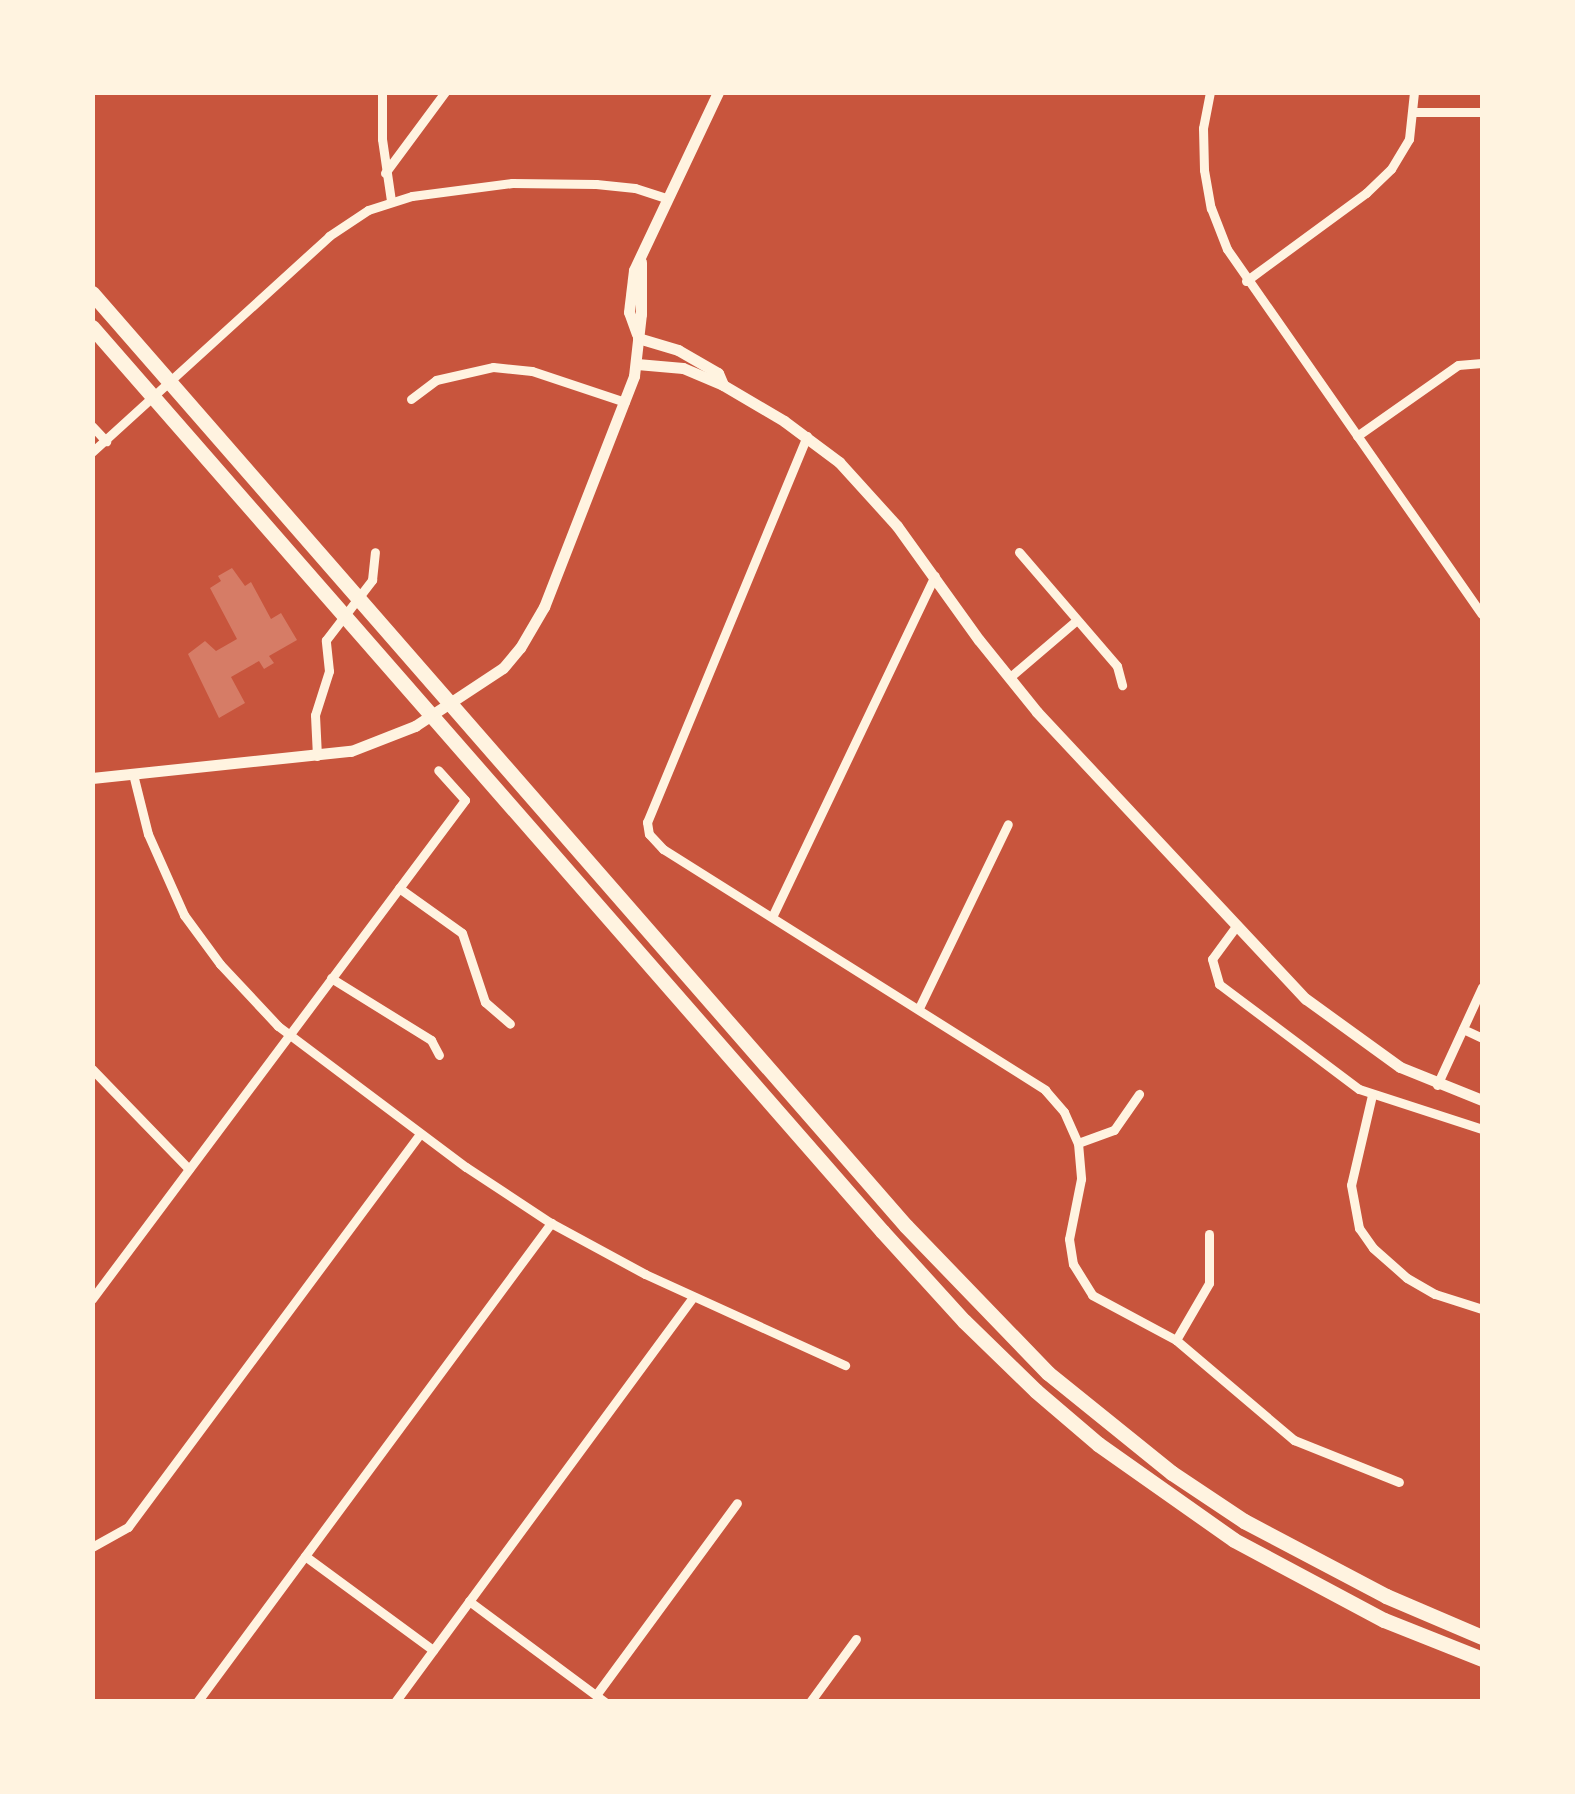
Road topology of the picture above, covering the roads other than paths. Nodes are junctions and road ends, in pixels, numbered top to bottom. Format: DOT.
graph roads {
  1 [pos="382,92"];
  2 [pos="445,92"];
  3 [pos="718,92"];
  4 [pos="1210,92"];
  5 [pos="1414,92"];
  6 [pos="1414,112"];
  7 [pos="1482,112"];
  8 [pos="385,173"];
  9 [pos="665,198"];
  10 [pos="390,201"];
  11 [pos="1246,280"];
  12 [pos="92,293"];
  13 [pos="92,327"];
  14 [pos="638,338"];
  15 [pos="1482,348"];
  16 [pos="1481,363"];
  17 [pos="637,364"];
  18 [pos="722,384"];
  19 [pos="411,399"];
  20 [pos="624,402"];
  21 [pos="92,426"];
  22 [pos="807,436"];
  23 [pos="1356,436"];
  24 [pos="106,440"];
  25 [pos="92,452"];
  26 [pos="375,552"];
  27 [pos="1019,552"];
  28 [pos="935,576"];
  29 [pos="1482,614"];
  30 [pos="1077,620"];
  31 [pos="1009,678"];
  32 [pos="1122,685"];
  33 [pos="317,756"];
  34 [pos="438,770"];
  35 [pos="133,774"];
  36 [pos="92,778"];
  37 [pos="1008,824"];
  38 [pos="399,888"];
  39 [pos="772,917"];
  40 [pos="1236,925"];
  41 [pos="331,978"];
  42 [pos="1482,988"];
  43 [pos="919,1008"];
  44 [pos="510,1024"];
  45 [pos="1463,1029"];
  46 [pos="289,1035"];
  47 [pos="1482,1038"];
  48 [pos="439,1055"];
  49 [pos="92,1069"];
  50 [pos="1437,1084"];
  51 [pos="1138,1094"];
  52 [pos="1372,1096"];
  53 [pos="1482,1100"];
  54 [pos="1482,1129"];
  55 [pos="420,1134"];
  56 [pos="1078,1143"];
  57 [pos="189,1169"];
  58 [pos="551,1223"];
  59 [pos="1208,1234"];
  60 [pos="693,1297"];
  61 [pos="92,1298"];
  62 [pos="1482,1309"];
  63 [pos="1176,1340"];
  64 [pos="845,1365"];
  65 [pos="1399,1482"];
  66 [pos="737,1502"];
  67 [pos="92,1547"];
  68 [pos="305,1556"];
  69 [pos="469,1601"];
  70 [pos="1482,1637"];
  71 [pos="856,1639"];
  72 [pos="433,1650"];
  73 [pos="1482,1660"];
  74 [pos="600,1698"];
  75 [pos="197,1702"];
  76 [pos="394,1702"];
  77 [pos="810,1702"];
  1 -- 8 [label="street"];
  2 -- 8 [label="street"];
  3 -- 9 [label="street"];
  4 -- 11 [label="street"];
  5 -- 6 [label="street"];
  6 -- 7 [label="street"];
  6 -- 11 [label="street"];
  8 -- 10 [label="street"];
  9 -- 10 [label="street"];
  9 -- 14 [label="street"];
  10 -- 24 [label="street"];
  11 -- 23 [label="street"];
  12 -- 70 [label="highway"];
  13 -- 73 [label="highway"];
  14 -- 17 [label="street"];
  14 -- 18 [label="street"];
  15 -- 16 [label="street"];
  16 -- 23 [label="street"];
  17 -- 18 [label="street"];
  17 -- 20 [label="street"];
  18 -- 22 [label="street"];
  19 -- 20 [label="street"];
  20 -- 33 [label="street"];
  21 -- 24 [label="street"];
  22 -- 28 [label="street"];
  22 -- 39 [label="street"];
  23 -- 29 [label="street"];
  24 -- 25 [label="street"];
  26 -- 33 [label="street"];
  27 -- 30 [label="street"];
  28 -- 31 [label="street"];
  28 -- 39 [label="street"];
  30 -- 31 [label="street"];
  30 -- 32 [label="street"];
  31 -- 40 [label="street"];
  33 -- 35 [label="street"];
  34 -- 38 [label="street"];
  35 -- 36 [label="street"];
  35 -- 46 [label="street"];
  37 -- 43 [label="street"];
  38 -- 41 [label="street"];
  38 -- 44 [label="street"];
  39 -- 43 [label="street"];
  40 -- 50 [label="street"];
  40 -- 52 [label="street"];
  41 -- 46 [label="street"];
  41 -- 48 [label="street"];
  42 -- 45 [label="street"];
  43 -- 56 [label="street"];
  45 -- 47 [label="street"];
  45 -- 50 [label="street"];
  46 -- 55 [label="street"];
  46 -- 57 [label="street"];
  49 -- 57 [label="street"];
  50 -- 53 [label="street"];
  51 -- 56 [label="street"];
  52 -- 54 [label="street"];
  52 -- 62 [label="street"];
  55 -- 58 [label="street"];
  55 -- 67 [label="street"];
  56 -- 63 [label="street"];
  57 -- 61 [label="street"];
  58 -- 60 [label="street"];
  58 -- 68 [label="street"];
  59 -- 63 [label="street"];
  60 -- 64 [label="street"];
  60 -- 69 [label="street"];
  63 -- 65 [label="street"];
  66 -- 74 [label="street"];
  68 -- 72 [label="street"];
  68 -- 75 [label="street"];
  69 -- 72 [label="street"];
  69 -- 74 [label="street"];
  71 -- 77 [label="street"];
  72 -- 76 [label="street"];
}
